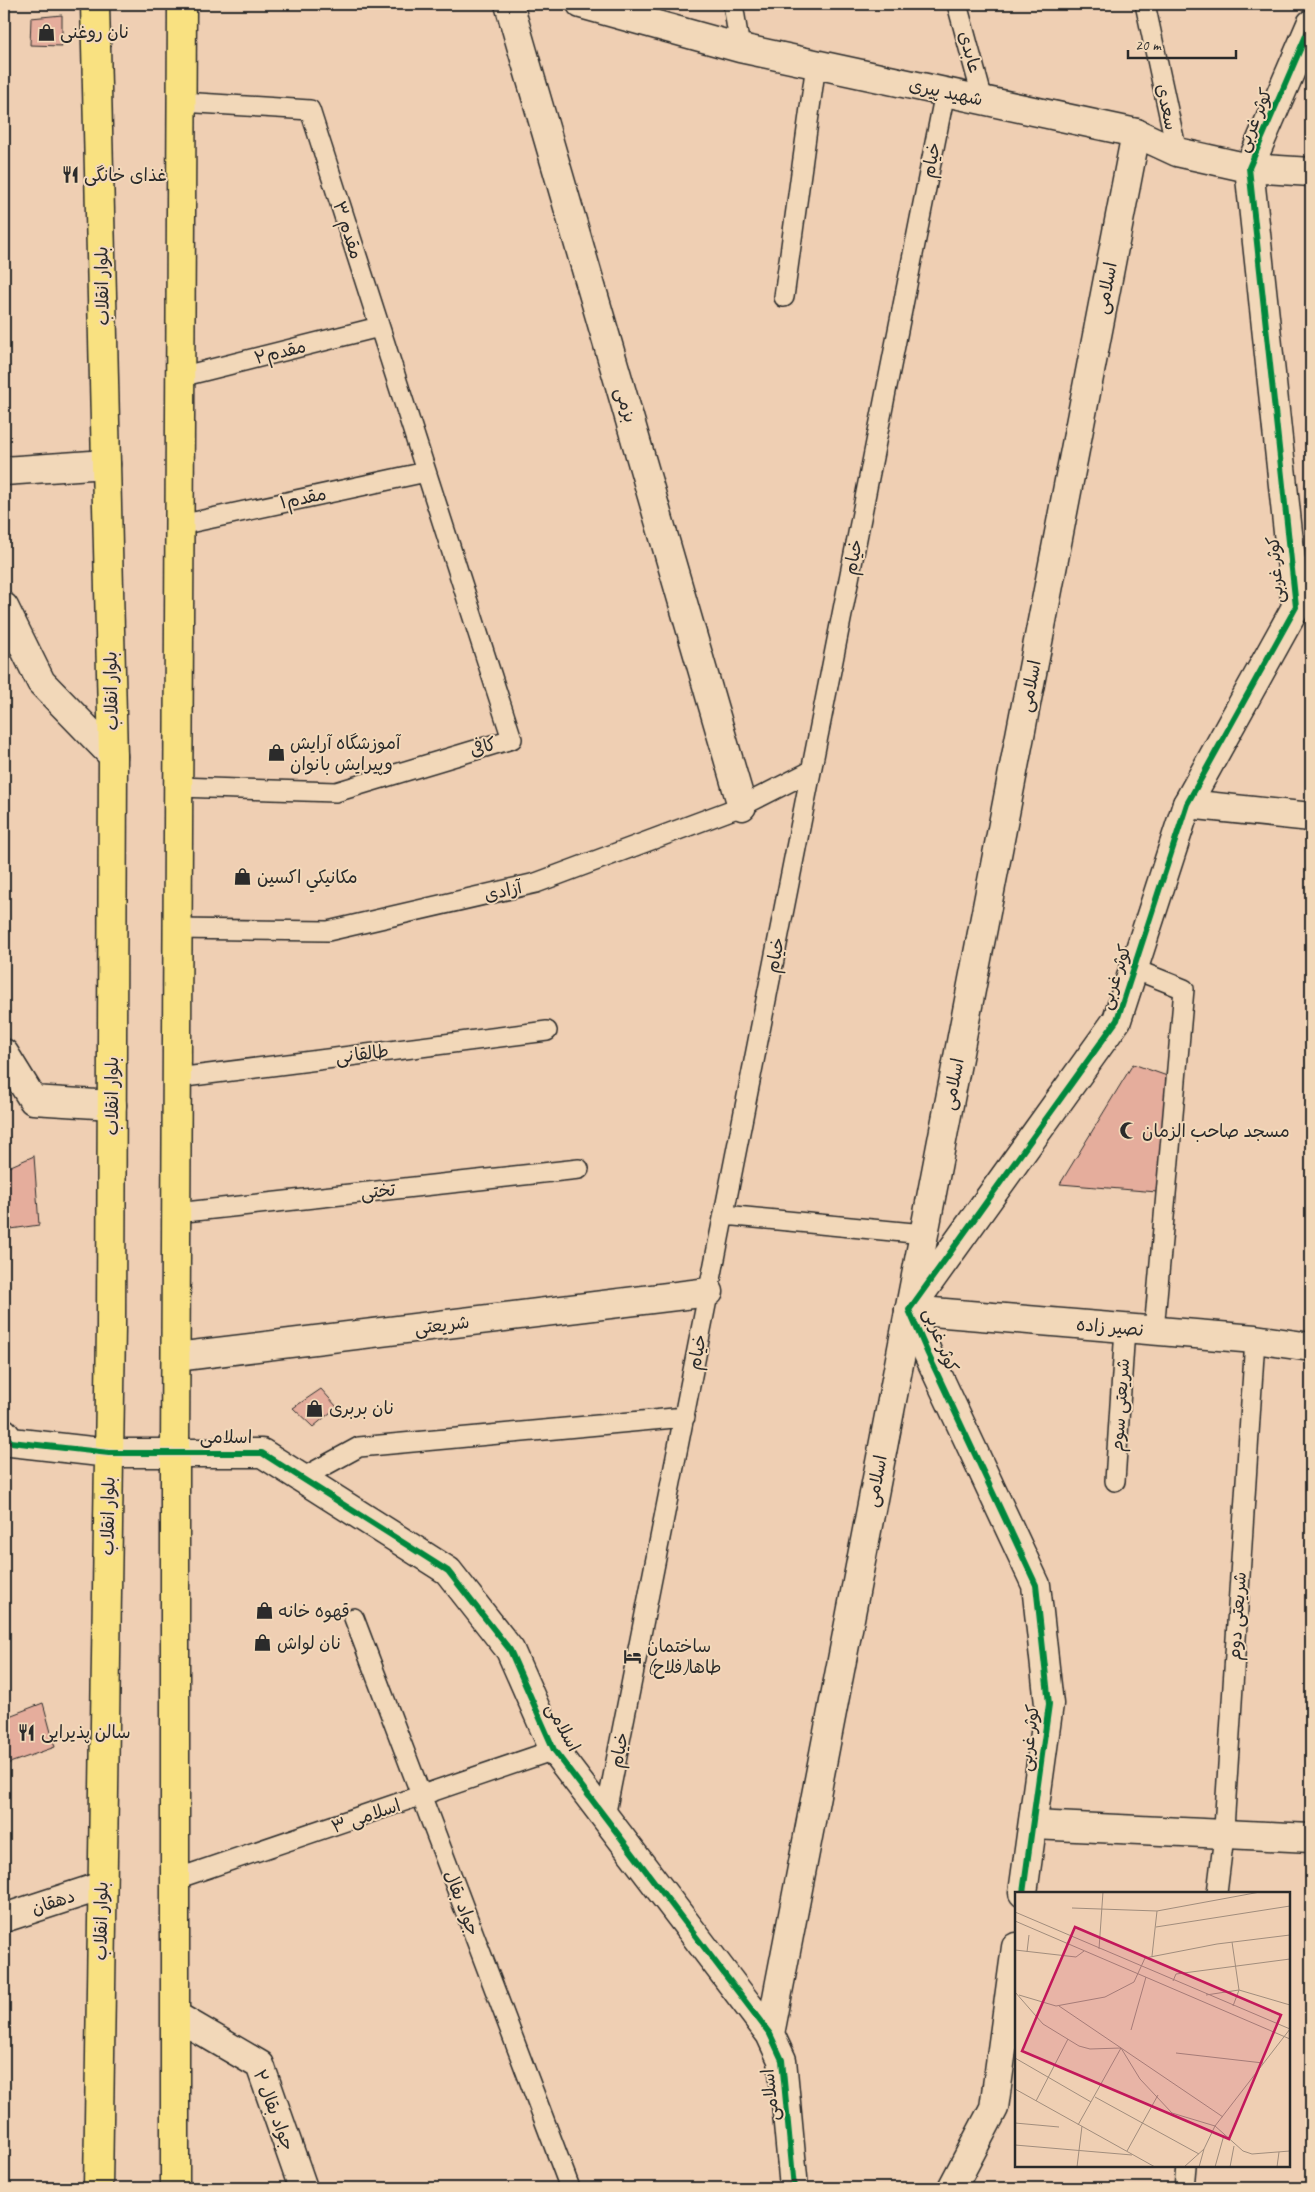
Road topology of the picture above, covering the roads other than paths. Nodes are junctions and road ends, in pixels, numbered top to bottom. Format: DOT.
graph roads {
  1 [pos="95,4"];
  2 [pos="182,4"];
  3 [pos="509,4"];
  4 [pos="581,4"];
  5 [pos="733,4"];
  6 [pos="957,4"];
  7 [pos="1145,4"];
  8 [pos="1311,24"];
  9 [pos="740,48"];
  10 [pos="1305,52"];
  11 [pos="816,64"];
  12 [pos="945,92"];
  13 [pos="983,100"];
  14 [pos="182,102"];
  15 [pos="1136,133"];
  16 [pos="1176,152"];
  17 [pos="1249,168"];
  18 [pos="1311,172"];
  19 [pos="784,297"];
  20 [pos="379,327"];
  21 [pos="180,377"];
  22 [pos="106,464"];
  23 [pos="4,471"];
  24 [pos="426,472"];
  25 [pos="180,525"];
  26 [pos="4,608"];
  27 [pos="113,756"];
  28 [pos="810,770"];
  29 [pos="178,787"];
  30 [pos="1187,804"];
  31 [pos="742,806"];
  32 [pos="1311,817"];
  33 [pos="177,929"];
  34 [pos="1134,969"];
  35 [pos="547,1031"];
  36 [pos="4,1053"];
  37 [pos="177,1078"];
  38 [pos="112,1104"];
  39 [pos="579,1168"];
  40 [pos="176,1213"];
  41 [pos="724,1215"];
  42 [pos="924,1234"];
  43 [pos="709,1292"];
  44 [pos="909,1310"];
  45 [pos="1125,1329"];
  46 [pos="1154,1331"];
  47 [pos="1255,1339"];
  48 [pos="1311,1347"];
  49 [pos="176,1357"];
  50 [pos="684,1416"];
  51 [pos="4,1433"];
  52 [pos="175,1452"];
  53 [pos="109,1453"];
  54 [pos="302,1478"];
  55 [pos="1115,1481"];
  56 [pos="354,1618"];
  57 [pos="554,1750"];
  58 [pos="422,1796"];
  59 [pos="605,1818"];
  60 [pos="1033,1825"];
  61 [pos="1224,1834"];
  62 [pos="1311,1838"];
  63 [pos="176,1879"];
  64 [pos="102,1886"];
  65 [pos="1024,1892"];
  66 [pos="1217,1892"];
  67 [pos="4,1918"];
  68 [pos="1015,1954"];
  69 [pos="176,2016"];
  70 [pos="770,2034"];
  71 [pos="1186,2167"];
  72 [pos="98,2188"];
  73 [pos="175,2188"];
  74 [pos="302,2188"];
  75 [pos="570,2188"];
  76 [pos="794,2188"];
  77 [pos="952,2188"];
  78 [pos="1184,2188"];
  1 -- 22 [label="main road, بلوار انقلاب"];
  2 -- 14 [label="main road"];
  3 -- 31 [label="street, بزمی"];
  4 -- 9 [label="street, شهید پیری"];
  5 -- 9 [label="lane"];
  6 -- 13 [label="lane, عابدی"];
  7 -- 16 [label="lane, سعدی"];
  8 -- 10 [label="street, کوثر غربی"];
  9 -- 11 [label="street, شهید پیری"];
  10 -- 17 [label="street, کوثر غربی"];
  11 -- 12 [label="street, شهید پیری"];
  11 -- 19 [label="lane"];
  12 -- 13 [label="street, شهید پیری"];
  12 -- 28 [label="lane, خیام"];
  13 -- 15 [label="street, شهید پیری"];
  14 -- 20 [label="lane, مقدم ۳"];
  14 -- 21 [label="main road"];
  15 -- 16 [label="street, شهید پیری"];
  15 -- 42 [label="street, اسلامی"];
  16 -- 17 [label="street, شهید پیری"];
  17 -- 18 [label="street, شهید پیری"];
  17 -- 30 [label="street, کوثر غربی"];
  20 -- 21 [label="lane, مقدم۲"];
  20 -- 24 [label="lane, مقدم ۳"];
  21 -- 25 [label="main road"];
  22 -- 23 [label="street"];
  22 -- 27 [label="main road, بلوار انقلاب"];
  24 -- 25 [label="lane, مقدم۱"];
  24 -- 29 [label="lane, کافی"];
  25 -- 29 [label="main road"];
  26 -- 27 [label="street"];
  27 -- 38 [label="main road, بلوار انقلاب"];
  28 -- 31 [label="lane, آزادی"];
  28 -- 41 [label="lane, خیام"];
  29 -- 33 [label="main road"];
  30 -- 32 [label="street"];
  30 -- 34 [label="street, کوثر غربی"];
  31 -- 33 [label="lane, آزادی"];
  33 -- 37 [label="main road"];
  34 -- 44 [label="street, کوثر غربی"];
  34 -- 46 [label="lane"];
  35 -- 37 [label="lane, طالقانی"];
  36 -- 38 [label="street"];
  37 -- 40 [label="main road"];
  38 -- 53 [label="main road, بلوار انقلاب"];
  39 -- 40 [label="lane, تختی"];
  40 -- 49 [label="main road"];
  41 -- 42 [label="lane"];
  41 -- 43 [label="lane, خیام"];
  42 -- 44 [label="street, اسلامی"];
  43 -- 49 [label="street, شریعتی"];
  43 -- 50 [label="lane, خیام"];
  44 -- 45 [label="street, نصیر زاده"];
  44 -- 60 [label="street, کوثر غربی"];
  44 -- 70 [label="street, اسلامی"];
  45 -- 46 [label="street, نصیر زاده"];
  45 -- 55 [label="lane, شریعتی سوم"];
  46 -- 47 [label="street, نصیر زاده"];
  47 -- 48 [label="street, نصیر زاده"];
  47 -- 61 [label="lane, شریعتی دوم"];
  49 -- 52 [label="main road"];
  50 -- 54 [label="lane"];
  50 -- 59 [label="lane, خیام"];
  51 -- 53 [label="street, اسلامی"];
  52 -- 53 [label="street, اسلامی"];
  52 -- 54 [label="street, اسلامی"];
  52 -- 63 [label="main road"];
  53 -- 64 [label="main road, بلوار انقلاب"];
  54 -- 57 [label="street, اسلامی"];
  56 -- 58 [label="lane, جواد بقال"];
  57 -- 58 [label="lane, اسلامی ۳"];
  57 -- 59 [label="street, اسلامی"];
  58 -- 63 [label="lane, اسلامی ۳"];
  58 -- 75 [label="lane, جواد بقال"];
  59 -- 70 [label="street, اسلامی"];
  60 -- 61 [label="street"];
  60 -- 65 [label="street, کوثر غربی"];
  61 -- 62 [label="street"];
  61 -- 66 [label="lane, شریعتی دوم"];
  63 -- 69 [label="main road"];
  64 -- 67 [label="street, دهقان"];
  64 -- 72 [label="main road, بلوار انقلاب"];
  68 -- 77 [label="street"];
  69 -- 73 [label="main road"];
  69 -- 74 [label="street, جواد بقال ۲"];
  70 -- 76 [label="street, اسلامی"];
  71 -- 78 [label="lane"];
}
